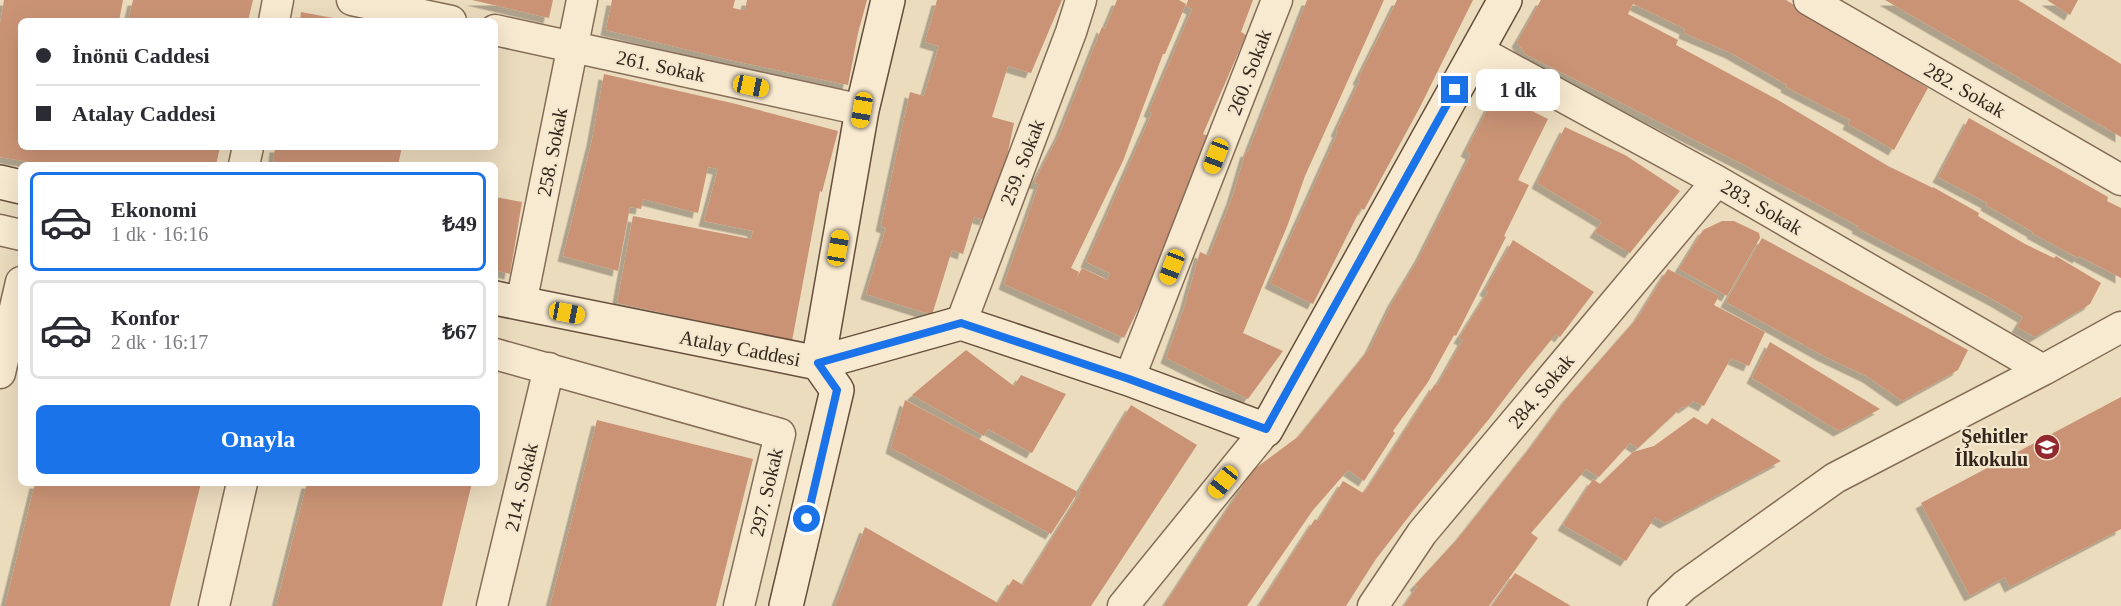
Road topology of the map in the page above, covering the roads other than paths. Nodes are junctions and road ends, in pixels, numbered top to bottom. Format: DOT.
graph roads {
  1 [pos="278,0"];
  2 [pos="352,0"];
  3 [pos="582,0"];
  4 [pos="888,0"];
  5 [pos="1081,0"];
  6 [pos="1277,0"];
  7 [pos="1504,0"];
  8 [pos="1809,0"];
  9 [pos="275,18"];
  10 [pos="437,18"];
  11 [pos="498,31"];
  12 [pos="573,47"];
  13 [pos="1477,50"];
  14 [pos="862,110"];
  15 [pos="2121,180"];
  16 [pos="1717,181"];
  17 [pos="0,182"];
  18 [pos="18,186"];
  19 [pos="0,230"];
  20 [pos="18,235"];
  21 [pos="18,295"];
  22 [pos="508,301"];
  23 [pos="961,323"];
  24 [pos="2121,327"];
  25 [pos="498,355"];
  26 [pos="818,363"];
  27 [pos="549,368"];
  28 [pos="2043,370"];
  29 [pos="0,373"];
  30 [pos="1129,379"];
  31 [pos="1266,429"];
  32 [pos="241,486"];
  33 [pos="214,606"];
  34 [pos="492,606"];
  35 [pos="739,606"];
  36 [pos="786,606"];
  37 [pos="1123,606"];
  38 [pos="1374,606"];
  39 [pos="1663,606"];
  1 -- 9 [label="street"];
  2 -- 10 [label="street"];
  3 -- 12 [label="street, 258. Sokak"];
  4 -- 14 [label="street"];
  5 -- 23 [label="street, 259. Sokak"];
  6 -- 30 [label="street, 260. Sokak"];
  7 -- 13 [label="street"];
  8 -- 15 [label="street, 282. Sokak"];
  11 -- 12 [label="street, 261. Sokak"];
  12 -- 14 [label="street, 261. Sokak"];
  12 -- 22 [label="street, 258. Sokak"];
  13 -- 16 [label="street, 283. Sokak"];
  13 -- 31 [label="street"];
  14 -- 26 [label="street"];
  16 -- 28 [label="street, 283. Sokak"];
  16 -- 38 [label="street, 284. Sokak"];
  17 -- 18 [label="street"];
  19 -- 20 [label="street"];
  21 -- 29 [label="street"];
  22 -- 26 [label="street, Atalay Caddesi"];
  23 -- 26 [label="street, Atalay Caddesi"];
  23 -- 30 [label="street"];
  24 -- 28 [label="street"];
  25 -- 27 [label="street"];
  26 -- 36 [label="street"];
  27 -- 34 [label="street, 214. Sokak"];
  27 -- 35 [label="street, 297. Sokak"];
  28 -- 39 [label="street"];
  30 -- 31 [label="street"];
  31 -- 37 [label="street"];
  32 -- 33 [label="street"];
}
